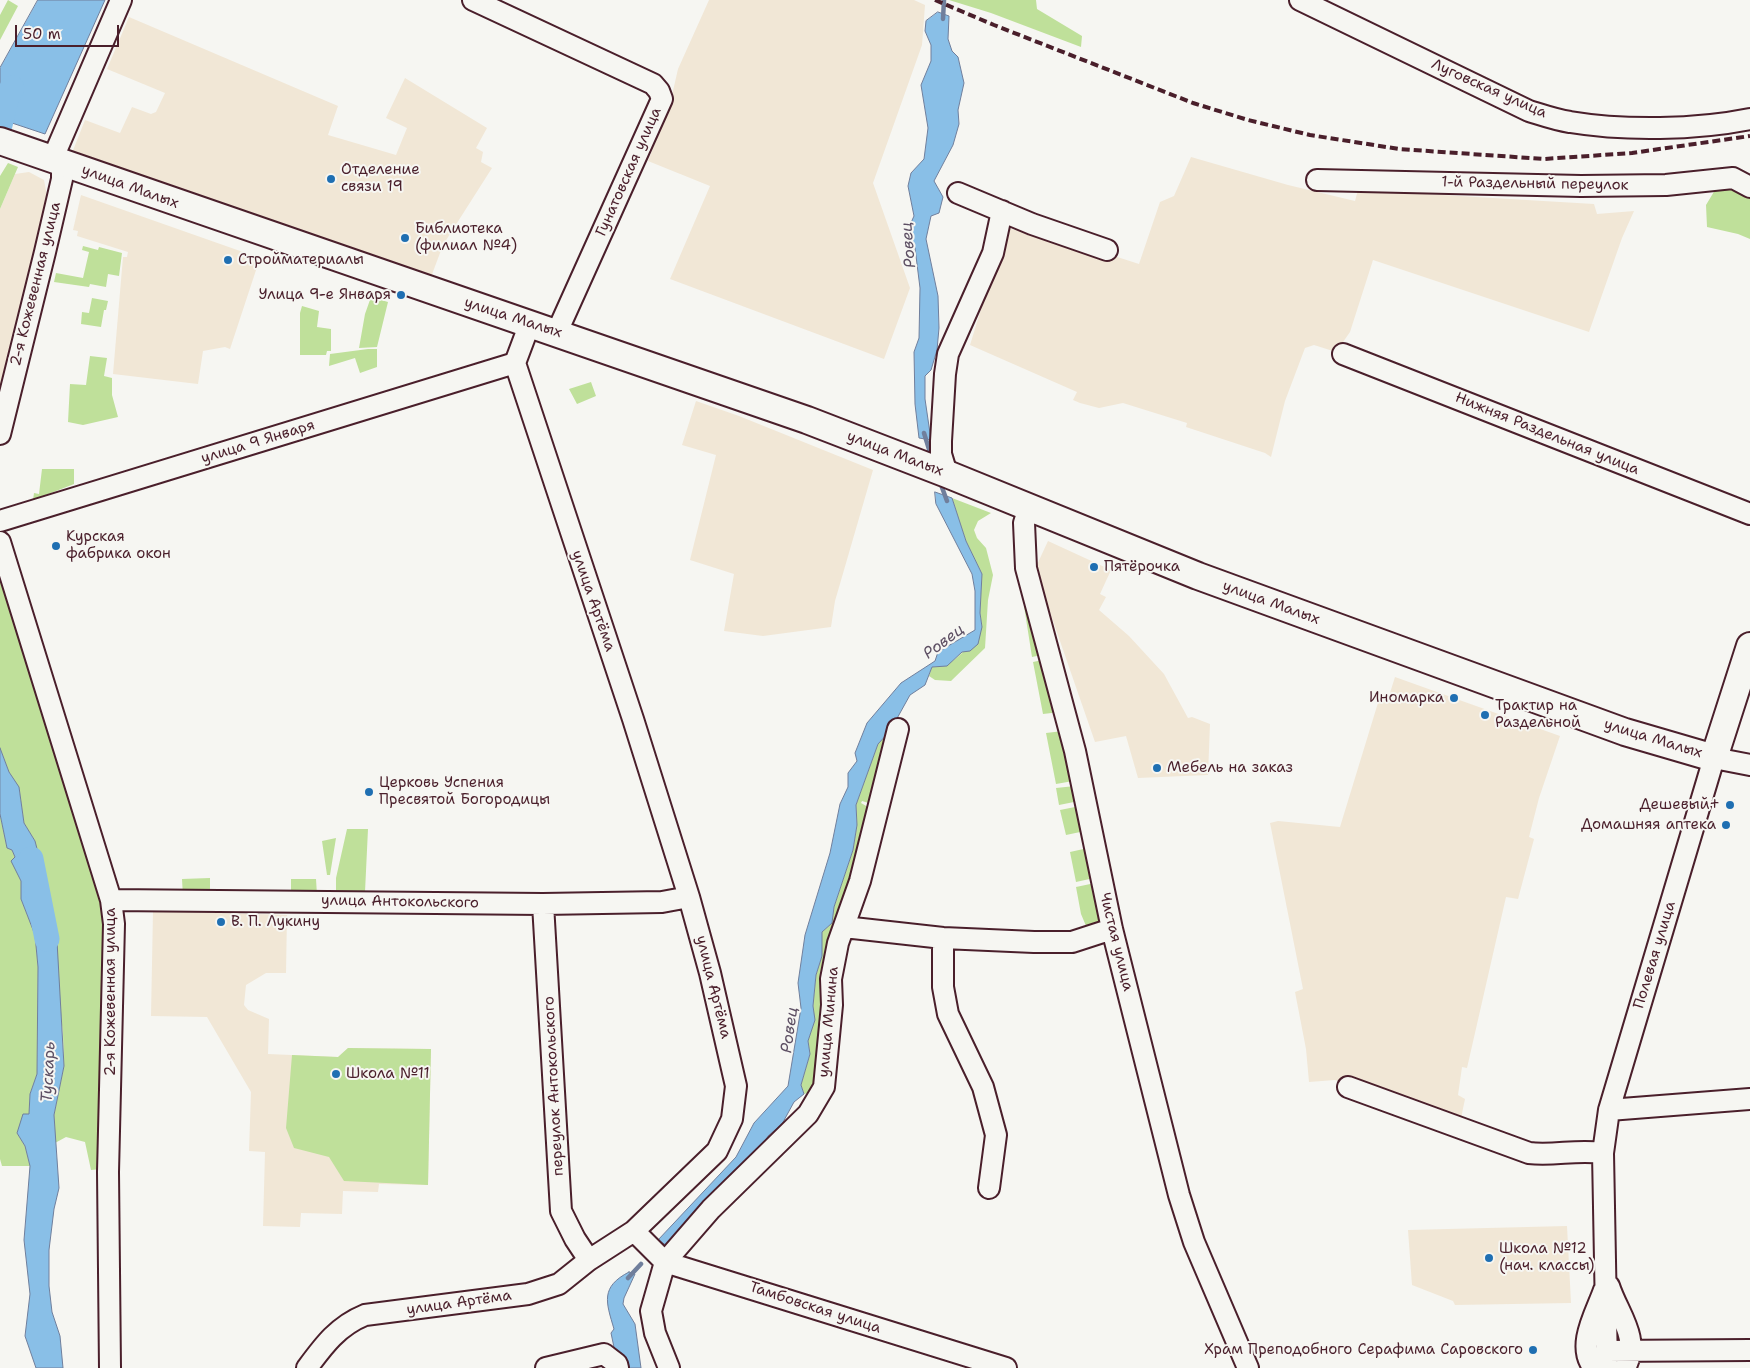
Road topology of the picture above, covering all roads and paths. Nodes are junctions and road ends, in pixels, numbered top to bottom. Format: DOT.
graph roads {
  1 [pos="121,0"];
  2 [pos="473,0"];
  3 [pos="1300,0"];
  4 [pos="1750,119"];
  5 [pos="0,141"];
  6 [pos="50,158"];
  7 [pos="1317,180"];
  8 [pos="1750,187"];
  9 [pos="958,193"];
  10 [pos="1002,211"];
  11 [pos="1107,250"];
  12 [pos="530,323"];
  13 [pos="557,332"];
  14 [pos="1343,354"];
  15 [pos="515,364"];
  16 [pos="0,434"];
  17 [pos="947,474"];
  18 [pos="1029,507"];
  19 [pos="1750,514"];
  20 [pos="0,521"];
  21 [pos="0,542"];
  22 [pos="1750,646"];
  23 [pos="898,729"];
  24 [pos="1714,758"];
  25 [pos="1750,765"];
  26 [pos="689,897"];
  27 [pos="111,900"];
  28 [pos="544,904"];
  29 [pos="844,926"];
  30 [pos="1112,929"];
  31 [pos="943,938"];
  32 [pos="1348,1087"];
  33 [pos="1750,1099"];
  34 [pos="1609,1110"];
  35 [pos="1604,1153"];
  36 [pos="989,1188"];
  37 [pos="634,1231"];
  38 [pos="589,1260"];
  39 [pos="665,1262"];
  40 [pos="1606,1280"];
  41 [pos="1750,1350"];
  42 [pos="1605,1362"];
  43 [pos="617,1366"];
  44 [pos="110,1368"];
  45 [pos="307,1368"];
  46 [pos="546,1368"];
  47 [pos="669,1368"];
  48 [pos="1006,1368"];
  49 [pos="1248,1368"];
  1 -- 6 [label="street, 2-я Кожевенная улица"];
  2 -- 13 [label="street, Гунатовская улица"];
  3 -- 4 [label="street, Луговская улица"];
  5 -- 6 [label="main road, улица Малых"];
  6 -- 12 [label="main road, улица Малых"];
  6 -- 16 [label="street, 2-я Кожевенная улица"];
  7 -- 8 [label="street, 1-й Раздельный переулок"];
  9 -- 10 [label="street"];
  10 -- 11 [label="street"];
  10 -- 17 [label="street"];
  12 -- 13 [label="main road, улица Малых"];
  12 -- 15 [label="street"];
  13 -- 17 [label="main road, улица Малых"];
  14 -- 19 [label="street, Нижняя Раздельная улица"];
  15 -- 20 [label="street, улица 9 Января"];
  15 -- 26 [label="street, улица Артёма"];
  17 -- 18 [label="main road, улица Малых"];
  18 -- 24 [label="main road, улица Малых"];
  18 -- 30 [label="street, Чистая улица"];
  21 -- 27 [label="street, 2-я Кожевенная улица"];
  22 -- 24 [label="main road"];
  23 -- 29 [label="street, улица Минина"];
  24 -- 25 [label="street, улица Малых"];
  24 -- 34 [label="street, Полевая улица"];
  26 -- 28 [label="street, улица Антокольского"];
  26 -- 37 [label="street, улица Артёма"];
  27 -- 28 [label="street, улица Антокольского"];
  27 -- 44 [label="street, 2-я Кожевенная улица"];
  28 -- 38 [label="street, переулок Антокольского"];
  29 -- 31 [label="street"];
  29 -- 39 [label="street, улица Минина"];
  30 -- 31 [label="street"];
  30 -- 49 [label="street, Чистая улица"];
  31 -- 36 [label="street"];
  32 -- 35 [label="street"];
  33 -- 34 [label="street"];
  34 -- 35 [label="street, Полевая улица"];
  35 -- 40 [label="street, Полевая улица"];
  37 -- 38 [label="street, улица Артёма"];
  37 -- 39 [label="street, Тамбовская улица"];
  38 -- 45 [label="street, улица Артёма"];
  39 -- 47 [label="street"];
  39 -- 48 [label="street, Тамбовская улица"];
  40 -- 42 [label="street"];
  40 -- 42 [label="street"];
  41 -- 42 [label="street"];
  43 -- 46 [label="street"];
}
